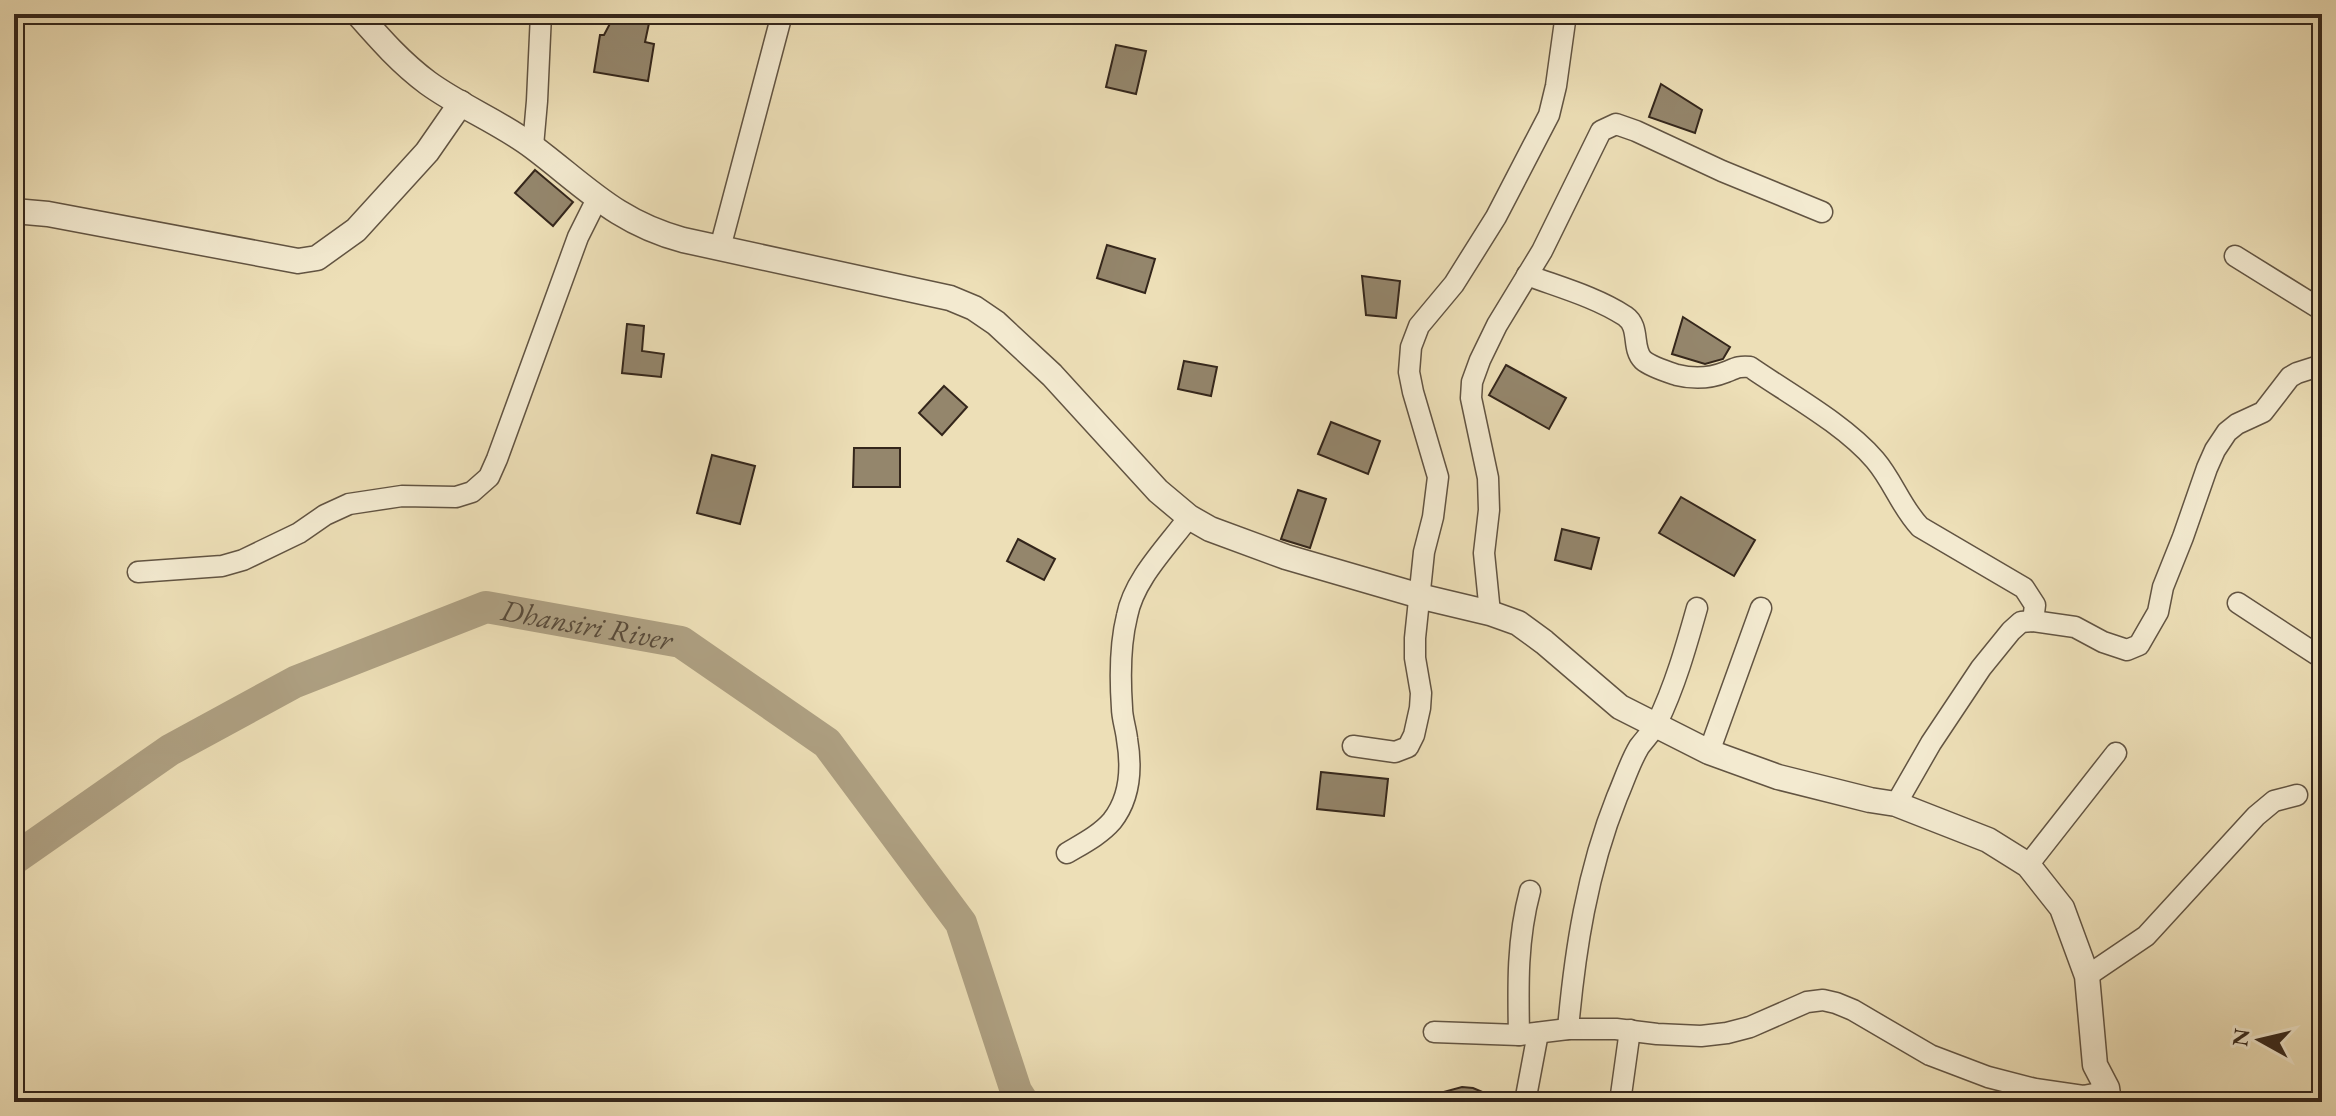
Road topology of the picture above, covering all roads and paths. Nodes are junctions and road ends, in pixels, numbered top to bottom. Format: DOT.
graph roads {
  1 [pos="358,14"];
  2 [pos="541,14"];
  3 [pos="782,14"];
  4 [pos="1566,14"];
  5 [pos="461,103"];
  6 [pos="533,146"];
  7 [pos="597,199"];
  8 [pos="14,211"];
  9 [pos="1822,212"];
  10 [pos="720,248"];
  11 [pos="2235,256"];
  12 [pos="1527,275"];
  13 [pos="2322,310"];
  14 [pos="2322,365"];
  15 [pos="1189,517"];
  16 [pos="138,572"];
  17 [pos="1423,597"];
  18 [pos="2238,603"];
  19 [pos="1697,608"];
  20 [pos="1761,608"];
  21 [pos="1483,611"];
  22 [pos="2033,621"];
  23 [pos="2322,658"];
  24 [pos="1655,727"];
  25 [pos="1353,746"];
  26 [pos="1709,752"];
  27 [pos="2116,753"];
  28 [pos="2297,795"];
  29 [pos="1896,804"];
  30 [pos="1067,853"];
  31 [pos="2028,865"];
  32 [pos="1530,891"];
  33 [pos="2087,976"];
  34 [pos="1568,1029"];
  35 [pos="1630,1030"];
  36 [pos="1434,1032"];
  37 [pos="1528,1034"];
  38 [pos="2108,1095"];
  39 [pos="1525,1102"];
  40 [pos="1620,1102"];
  1 -- 5 [label="street"];
  2 -- 6 [label="street"];
  3 -- 10 [label="street"];
  4 -- 17 [label="street"];
  5 -- 6 [label="street"];
  5 -- 8 [label="street"];
  6 -- 7 [label="street"];
  7 -- 10 [label="street"];
  7 -- 16 [label="street"];
  9 -- 12 [label="street"];
  10 -- 15 [label="street"];
  11 -- 13 [label="street"];
  12 -- 21 [label="street"];
  12 -- 22 [label="street"];
  14 -- 22 [label="street"];
  15 -- 17 [label="street"];
  15 -- 30 [label="street"];
  17 -- 21 [label="street"];
  17 -- 25 [label="street"];
  18 -- 23 [label="street"];
  19 -- 24 [label="street"];
  20 -- 26 [label="street"];
  21 -- 24 [label="street"];
  22 -- 29 [label="street"];
  24 -- 26 [label="street"];
  24 -- 34 [label="street"];
  26 -- 29 [label="street"];
  27 -- 31 [label="street"];
  28 -- 33 [label="street"];
  29 -- 31 [label="street"];
  31 -- 33 [label="street"];
  32 -- 37 [label="street"];
  33 -- 38 [label="street"];
  34 -- 35 [label="street"];
  34 -- 37 [label="street"];
  35 -- 38 [label="street"];
  35 -- 40 [label="street"];
  36 -- 37 [label="street"];
  37 -- 39 [label="street"];
}
